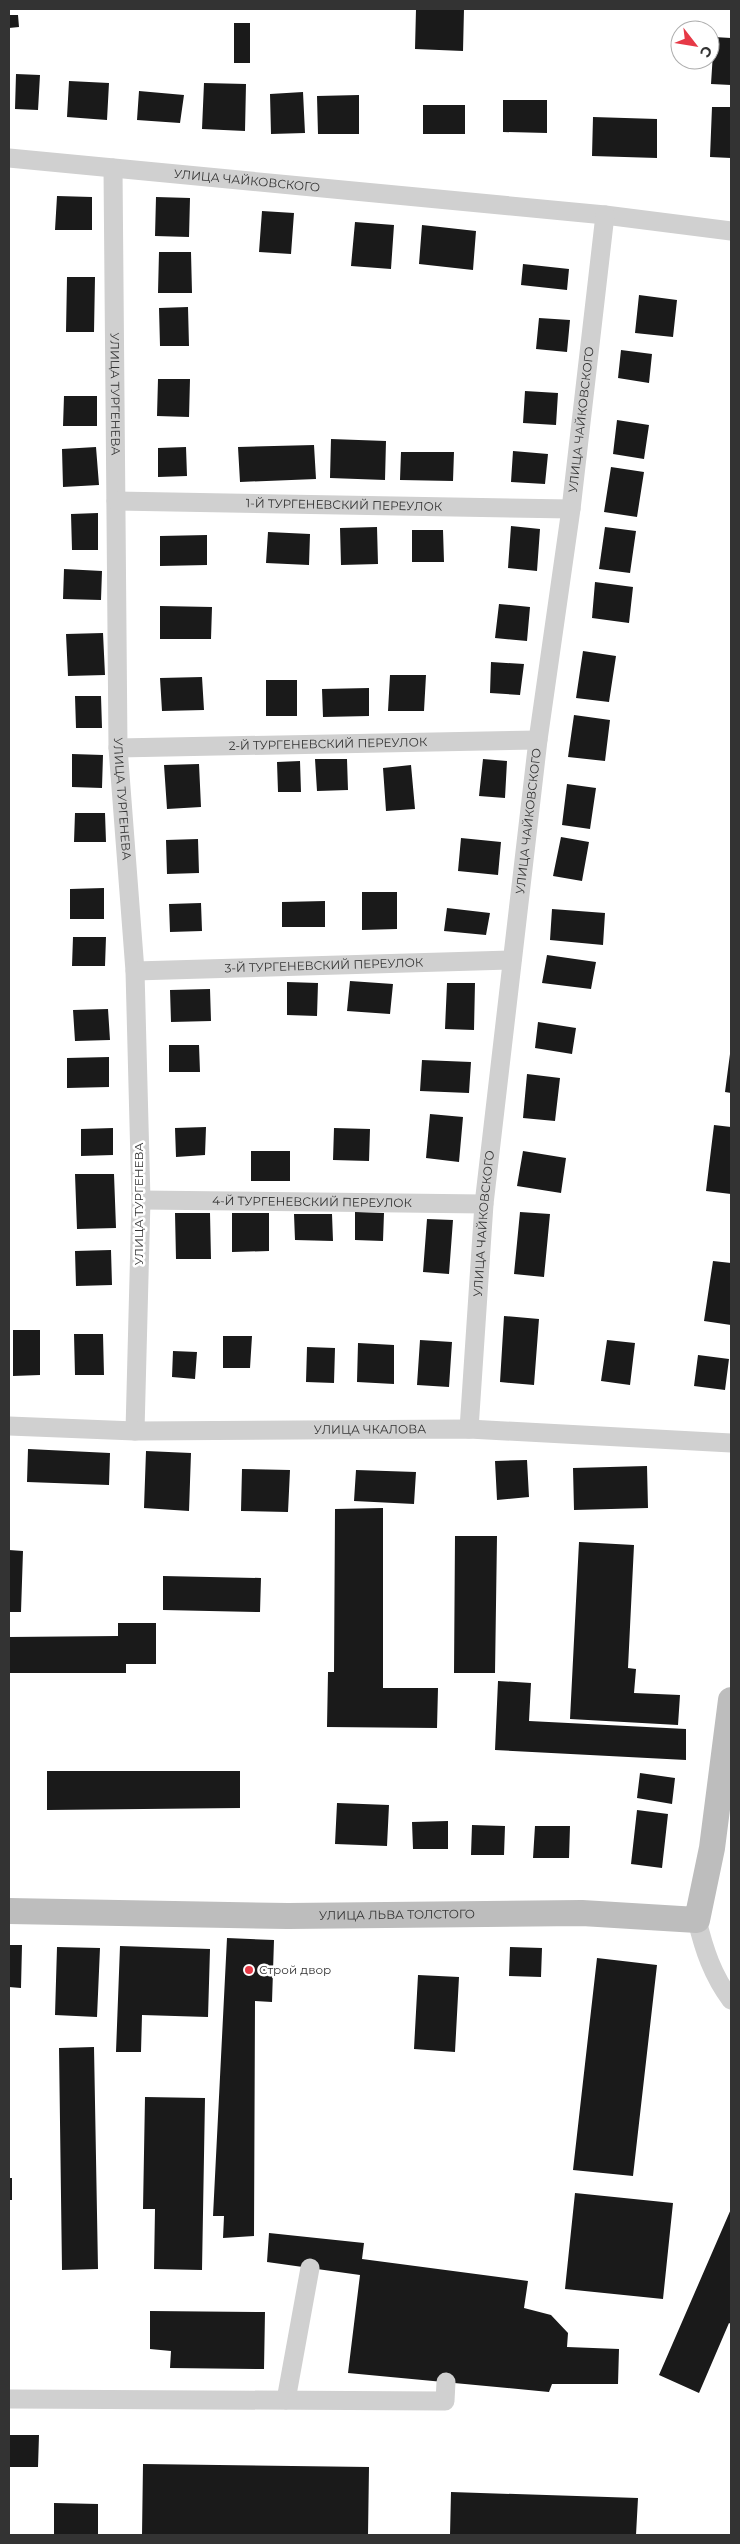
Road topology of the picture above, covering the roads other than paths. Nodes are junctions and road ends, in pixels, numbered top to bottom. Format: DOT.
graph roads {
  1 [pos="9,158"];
  2 [pos="113,168"];
  3 [pos="605,215"];
  4 [pos="731,231"];
  5 [pos="116,502"];
  6 [pos="570,509"];
  7 [pos="538,740"];
  8 [pos="118,748"];
  9 [pos="512,960"];
  10 [pos="135,971"];
  11 [pos="141,1200"];
  12 [pos="484,1204"];
  13 [pos="9,1426"];
  14 [pos="468,1429"];
  15 [pos="135,1431"];
  16 [pos="731,1443"];
  17 [pos="731,1700"];
  18 [pos="9,1910"];
  19 [pos="697,1920"];
  20 [pos="731,2000"];
  21 [pos="310,2268"];
  22 [pos="446,2382"];
  23 [pos="9,2399"];
  24 [pos="286,2400"];
  1 -- 2 [label="street, УЛИЦА ЧАЙКОВСКОГО"];
  2 -- 3 [label="street, УЛИЦА ЧАЙКОВСКОГО"];
  2 -- 5 [label="street, УЛИЦА ТУРГЕНЕВА"];
  3 -- 4 [label="street, УЛИЦА ЧАЙКОВСКОГО"];
  3 -- 6 [label="street, УЛИЦА ЧАЙКОВСКОГО"];
  5 -- 6 [label="street, 1-Й ТУРГЕНЕВСКИЙ ПЕРЕУЛОК"];
  5 -- 8 [label="street, УЛИЦА ТУРГЕНЕВА"];
  6 -- 7 [label="street, УЛИЦА ЧАЙКОВСКОГО"];
  7 -- 8 [label="street, 2-Й ТУРГЕНЕВСКИЙ ПЕРЕУЛОК"];
  7 -- 9 [label="street, УЛИЦА ЧАЙКОВСКОГО"];
  8 -- 10 [label="street, УЛИЦА ТУРГЕНЕВА"];
  9 -- 10 [label="street, 3-Й ТУРГЕНЕВСКИЙ ПЕРЕУЛОК"];
  9 -- 12 [label="street, УЛИЦА ЧАЙКОВСКОГО"];
  10 -- 11 [label="street, УЛИЦА ТУРГЕНЕВА"];
  11 -- 12 [label="street, 4-Й ТУРГЕНЕВСКИЙ ПЕРЕУЛОК"];
  11 -- 15 [label="street, УЛИЦА ТУРГЕНЕВА"];
  12 -- 14 [label="street, УЛИЦА ЧАЙКОВСКОГО"];
  13 -- 15 [label="street, УЛИЦА ЧКАЛОВА"];
  14 -- 15 [label="street, УЛИЦА ЧКАЛОВА"];
  14 -- 16 [label="street, УЛИЦА ЧКАЛОВА"];
  17 -- 19 [label="street"];
  18 -- 19 [label="street, УЛИЦА ЛЬВА ТОЛСТОГО"];
  19 -- 20 [label="street"];
  21 -- 24 [label="street"];
  22 -- 24 [label="street"];
  23 -- 24 [label="street"];
}
